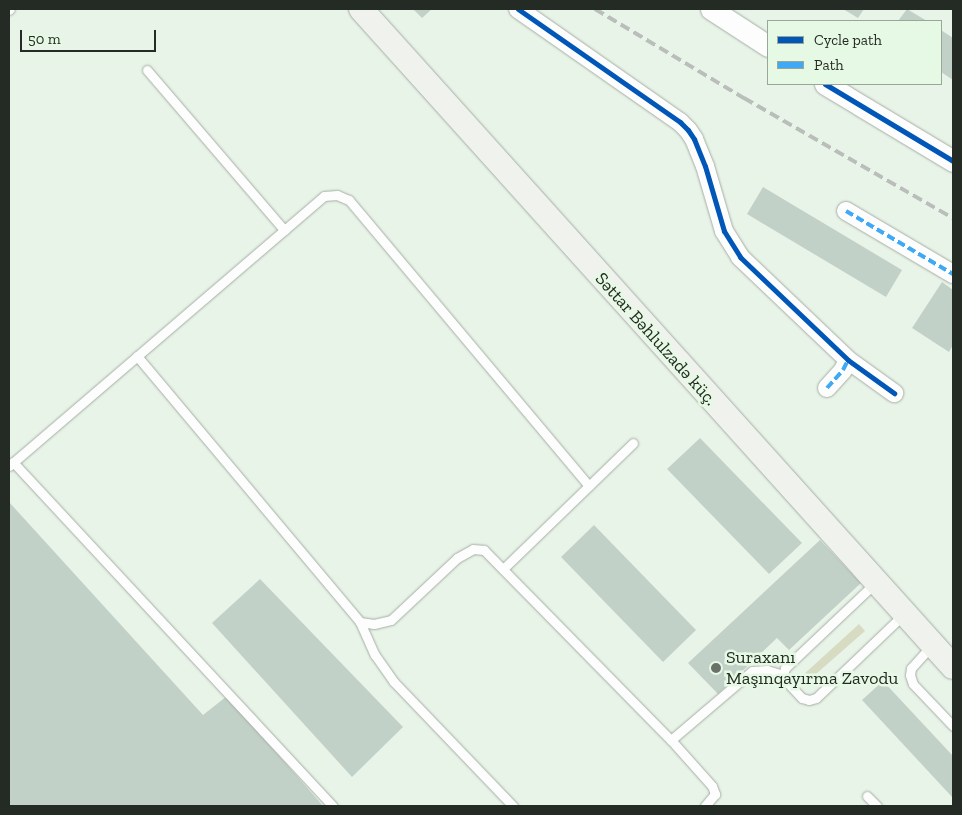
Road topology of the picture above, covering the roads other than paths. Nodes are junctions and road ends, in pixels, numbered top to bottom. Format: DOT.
graph roads {
  1 [pos="361,9"];
  2 [pos="518,9"];
  3 [pos="711,9"];
  4 [pos="767,45"];
  5 [pos="147,70"];
  6 [pos="827,85"];
  7 [pos="953,161"];
  8 [pos="846,211"];
  9 [pos="284,230"];
  10 [pos="953,274"];
  11 [pos="137,356"];
  12 [pos="848,360"];
  13 [pos="827,388"];
  14 [pos="894,393"];
  15 [pos="633,443"];
  16 [pos="11,464"];
  17 [pos="589,486"];
  18 [pos="504,569"];
  19 [pos="875,583"];
  20 [pos="904,614"];
  21 [pos="360,622"];
  22 [pos="932,645"];
  23 [pos="953,667"];
  24 [pos="783,675"];
  25 [pos="953,726"];
  26 [pos="671,740"];
  27 [pos="867,796"];
  28 [pos="333,806"];
  29 [pos="513,806"];
  30 [pos="705,806"];
  31 [pos="877,806"];
  1 -- 19 [label="main road, Səttar Bəhlulzadə küç."];
  2 -- 12 [label="street"];
  3 -- 4 [label="street"];
  5 -- 9 [label="lane"];
  6 -- 7 [label="street"];
  8 -- 10 [label="street"];
  9 -- 11 [label="lane"];
  9 -- 17 [label="lane"];
  11 -- 16 [label="lane"];
  11 -- 21 [label="lane"];
  12 -- 13 [label="street"];
  12 -- 14 [label="street"];
  15 -- 17 [label="lane"];
  16 -- 28 [label="lane"];
  17 -- 18 [label="lane"];
  18 -- 21 [label="lane"];
  18 -- 26 [label="lane"];
  19 -- 20 [label="main road, Səttar Bəhlulzadə küç."];
  19 -- 24 [label="lane"];
  20 -- 22 [label="main road, Səttar Bəhlulzadə küç."];
  20 -- 24 [label="lane"];
  21 -- 29 [label="lane"];
  22 -- 23 [label="main road, Səttar Bəhlulzadə küç."];
  22 -- 25 [label="lane"];
  24 -- 26 [label="lane"];
  26 -- 30 [label="lane"];
  27 -- 31 [label="lane"];
}
